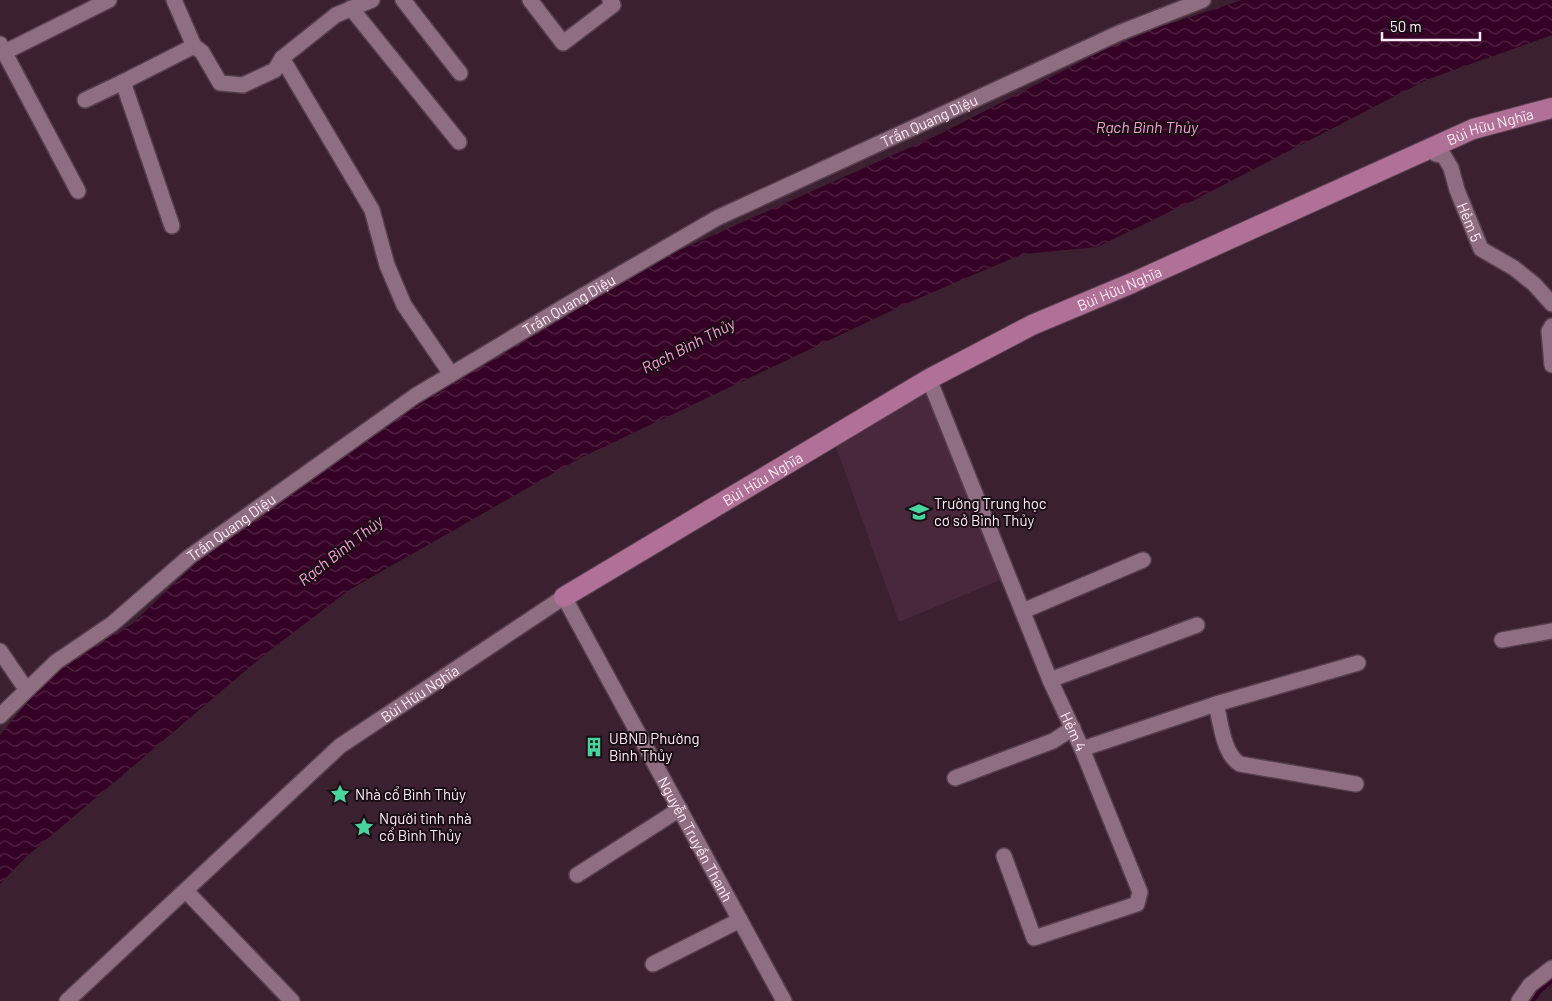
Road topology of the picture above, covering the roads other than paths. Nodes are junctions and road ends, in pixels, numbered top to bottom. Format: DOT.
graph roads {
  1 [pos="109,0"];
  2 [pos="174,0"];
  3 [pos="372,0"];
  4 [pos="403,0"];
  5 [pos="530,0"];
  6 [pos="610,0"];
  7 [pos="1203,0"];
  8 [pos="351,8"];
  9 [pos="194,46"];
  10 [pos="2,48"];
  11 [pos="282,58"];
  12 [pos="460,73"];
  13 [pos="123,82"];
  14 [pos="85,100"];
  15 [pos="1552,108"];
  16 [pos="459,142"];
  17 [pos="1428,147"];
  18 [pos="78,191"];
  19 [pos="172,226"];
  20 [pos="1552,304"];
  21 [pos="1552,326"];
  22 [pos="1552,365"];
  23 [pos="451,374"];
  24 [pos="929,379"];
  25 [pos="1143,560"];
  26 [pos="564,596"];
  27 [pos="1023,611"];
  28 [pos="1197,625"];
  29 [pos="1552,631"];
  30 [pos="1502,640"];
  31 [pos="0,651"];
  32 [pos="1358,663"];
  33 [pos="1050,680"];
  34 [pos="26,689"];
  35 [pos="1216,704"];
  36 [pos="0,716"];
  37 [pos="1073,728"];
  38 [pos="1082,749"];
  39 [pos="955,778"];
  40 [pos="1356,784"];
  41 [pos="680,809"];
  42 [pos="1004,856"];
  43 [pos="576,875"];
  44 [pos="186,891"];
  45 [pos="740,920"];
  46 [pos="653,964"];
  47 [pos="1552,968"];
  48 [pos="76,998"];
  49 [pos="292,1001"];
  50 [pos="784,1001"];
  51 [pos="1519,1001"];
  1 -- 10 [label="street"];
  2 -- 9 [label="street"];
  3 -- 8 [label="street"];
  4 -- 12 [label="street"];
  5 -- 6 [label="street"];
  7 -- 23 [label="street, Trần Quang Diệu"];
  8 -- 11 [label="street"];
  8 -- 16 [label="street"];
  9 -- 11 [label="street"];
  9 -- 13 [label="street"];
  10 -- 18 [label="street"];
  11 -- 23 [label="street"];
  13 -- 14 [label="street"];
  13 -- 19 [label="street"];
  15 -- 17 [label="main road, Bùi Hữu Nghĩa"];
  17 -- 20 [label="street, Hẻm 5"];
  17 -- 24 [label="main road, Bùi Hữu Nghĩa"];
  21 -- 22 [label="street"];
  23 -- 34 [label="street, Trần Quang Diệu"];
  24 -- 26 [label="main road, Bùi Hữu Nghĩa"];
  24 -- 27 [label="street, Hẻm 4"];
  25 -- 27 [label="street"];
  26 -- 41 [label="street, Nguyễn Truyền Thanh"];
  26 -- 44 [label="street, Bùi Hữu Nghĩa"];
  27 -- 33 [label="street, Hẻm 4"];
  28 -- 33 [label="street"];
  29 -- 30 [label="street"];
  31 -- 34 [label="street"];
  32 -- 35 [label="street"];
  33 -- 37 [label="street, Hẻm 4"];
  34 -- 36 [label="street, Trần Quang Diệu"];
  35 -- 38 [label="street"];
  35 -- 40 [label="street"];
  37 -- 38 [label="street, Hẻm 4"];
  37 -- 39 [label="street"];
  38 -- 42 [label="street, Hẻm 4"];
  41 -- 43 [label="street"];
  41 -- 45 [label="street, Nguyễn Truyền Thanh"];
  44 -- 48 [label="street, Bùi Hữu Nghĩa"];
  44 -- 49 [label="street"];
  45 -- 46 [label="street"];
  45 -- 50 [label="street, Nguyễn Truyền Thanh"];
  47 -- 51 [label="street"];
}
